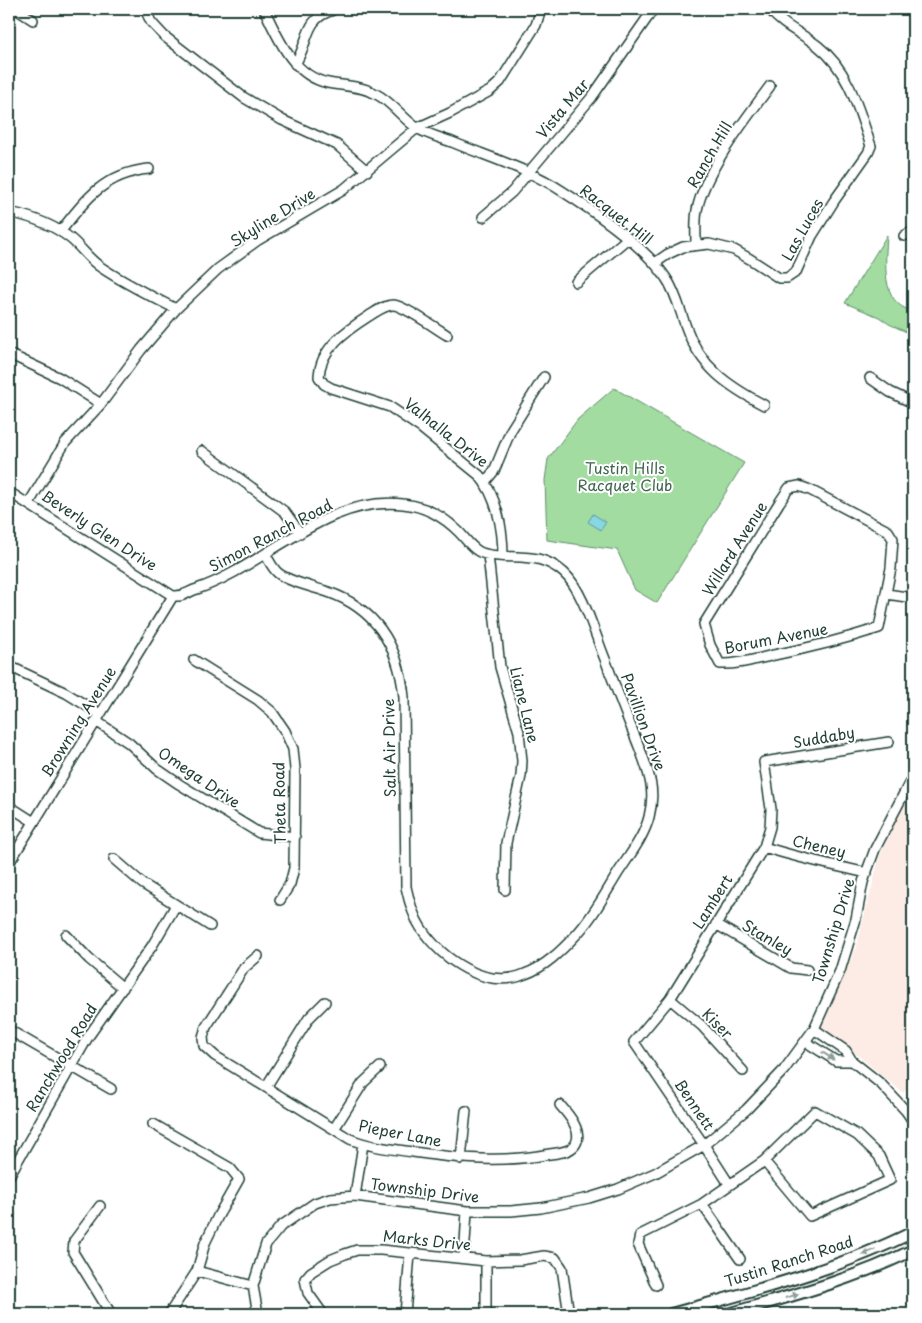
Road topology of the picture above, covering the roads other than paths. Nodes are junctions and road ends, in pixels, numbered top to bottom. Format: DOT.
graph roads {
  1 [pos="16,9"];
  2 [pos="145,9"];
  3 [pos="264,9"];
  4 [pos="541,9"];
  5 [pos="648,9"];
  6 [pos="770,9"];
  7 [pos="333,10"];
  8 [pos="33,20"];
  9 [pos="295,64"];
  10 [pos="770,86"];
  11 [pos="417,128"];
  12 [pos="149,169"];
  13 [pos="367,171"];
  14 [pos="528,173"];
  15 [pos="9,212"];
  16 [pos="483,217"];
  17 [pos="61,231"];
  18 [pos="913,231"];
  19 [pos="904,236"];
  20 [pos="628,238"];
  21 [pos="696,245"];
  22 [pos="655,263"];
  23 [pos="576,282"];
  24 [pos="176,310"];
  25 [pos="447,336"];
  26 [pos="9,354"];
  27 [pos="544,377"];
  28 [pos="870,378"];
  29 [pos="913,403"];
  30 [pos="101,404"];
  31 [pos="764,405"];
  32 [pos="202,451"];
  33 [pos="485,482"];
  34 [pos="9,492"];
  35 [pos="29,503"];
  36 [pos="300,532"];
  37 [pos="265,554"];
  38 [pos="488,555"];
  39 [pos="503,556"];
  40 [pos="887,594"];
  41 [pos="173,596"];
  42 [pos="913,598"];
  43 [pos="704,624"];
  44 [pos="194,660"];
  45 [pos="9,666"];
  46 [pos="98,718"];
  47 [pos="888,742"];
  48 [pos="764,762"];
  49 [pos="913,776"];
  50 [pos="9,806"];
  51 [pos="34,822"];
  52 [pos="295,836"];
  53 [pos="764,847"];
  54 [pos="114,859"];
  55 [pos="9,863"];
  56 [pos="867,873"];
  57 [pos="505,890"];
  58 [pos="280,900"];
  59 [pos="176,905"];
  60 [pos="716,924"];
  61 [pos="210,926"];
  62 [pos="66,935"];
  63 [pos="258,956"];
  64 [pos="807,970"];
  65 [pos="486,977"];
  66 [pos="123,988"];
  67 [pos="670,999"];
  68 [pos="325,1002"];
  69 [pos="814,1029"];
  70 [pos="9,1030"];
  71 [pos="634,1042"];
  72 [pos="806,1042"];
  73 [pos="852,1061"];
  74 [pos="73,1066"];
  75 [pos="380,1067"];
  76 [pos="743,1071"];
  77 [pos="266,1087"];
  78 [pos="111,1089"];
  79 [pos="560,1105"];
  80 [pos="466,1111"];
  81 [pos="913,1121"];
  82 [pos="153,1124"];
  83 [pos="334,1130"];
  84 [pos="363,1144"];
  85 [pos="704,1144"];
  86 [pos="461,1158"];
  87 [pos="764,1161"];
  88 [pos="9,1176"];
  89 [pos="729,1184"];
  90 [pos="355,1196"];
  91 [pos="702,1204"];
  92 [pos="100,1206"];
  93 [pos="467,1212"];
  94 [pos="913,1232"];
  95 [pos="913,1250"];
  96 [pos="410,1254"];
  97 [pos="464,1258"];
  98 [pos="740,1259"];
  99 [pos="486,1261"];
  100 [pos="197,1271"];
  101 [pos="656,1285"];
  102 [pos="252,1286"];
  103 [pos="568,1308"];
  104 [pos="111,1314"];
  105 [pos="169,1314"];
  106 [pos="258,1314"];
  107 [pos="324,1314"];
  108 [pos="405,1314"];
  109 [pos="486,1314"];
  110 [pos="671,1314"];
  111 [pos="728,1314"];
  1 -- 8 [label="street"];
  2 -- 13 [label="street"];
  3 -- 9 [label="street"];
  4 -- 11 [label="street, Skyline Drive"];
  5 -- 14 [label="street, Vista Mar"];
  6 -- 21 [label="street, Las Luces"];
  7 -- 9 [label="street"];
  9 -- 11 [label="street"];
  10 -- 21 [label="street, Ranch Hill"];
  11 -- 13 [label="street, Skyline Drive"];
  11 -- 14 [label="street, Racquet Hill"];
  12 -- 17 [label="street"];
  13 -- 24 [label="street, Skyline Drive"];
  14 -- 16 [label="street, Vista Mar"];
  14 -- 20 [label="street, Racquet Hill"];
  15 -- 17 [label="street"];
  17 -- 24 [label="street"];
  18 -- 19 [label="street"];
  20 -- 22 [label="street, Racquet Hill"];
  20 -- 23 [label="street"];
  21 -- 22 [label="street, Las Luces"];
  22 -- 31 [label="street, Racquet Hill"];
  24 -- 30 [label="street, Skyline Drive"];
  25 -- 33 [label="street, Valhalla Drive"];
  26 -- 30 [label="street"];
  27 -- 33 [label="street"];
  28 -- 29 [label="street"];
  30 -- 35 [label="street, Skyline Drive"];
  32 -- 36 [label="street"];
  33 -- 39 [label="street, Valhalla Drive"];
  34 -- 35 [label="street, Beverly Glen Drive"];
  35 -- 41 [label="street, Beverly Glen Drive"];
  36 -- 37 [label="street, Simon Ranch Road"];
  36 -- 38 [label="street, Simon Ranch Road"];
  37 -- 41 [label="street, Simon Ranch Road"];
  37 -- 65 [label="street, Salt Air Drive"];
  38 -- 39 [label="street, Pavillion Drive"];
  38 -- 57 [label="street, Liane Lane"];
  39 -- 65 [label="street, Pavillion Drive"];
  40 -- 42 [label="street"];
  40 -- 43 [label="street, Borum Avenue"];
  40 -- 43 [label="street, Willard Avenue"];
  41 -- 46 [label="street, Browning Avenue"];
  44 -- 52 [label="street, Theta Road"];
  45 -- 46 [label="street, Omega Drive"];
  46 -- 51 [label="street, Browning Avenue"];
  46 -- 52 [label="street, Omega Drive"];
  47 -- 48 [label="street, Suddaby"];
  48 -- 53 [label="street, Lambert"];
  49 -- 56 [label="street, Township Drive"];
  50 -- 51 [label="street"];
  51 -- 55 [label="street, Browning Avenue"];
  52 -- 58 [label="street, Theta Road"];
  53 -- 56 [label="street, Cheney"];
  53 -- 60 [label="street, Lambert"];
  54 -- 59 [label="street"];
  56 -- 69 [label="street, Township Drive"];
  59 -- 61 [label="street"];
  59 -- 66 [label="street, Ranchwood Road"];
  60 -- 64 [label="street, Stanley"];
  60 -- 67 [label="street, Lambert"];
  62 -- 66 [label="street"];
  63 -- 77 [label="street, Pieper Lane"];
  66 -- 74 [label="street, Ranchwood Road"];
  67 -- 71 [label="street, Lambert"];
  67 -- 76 [label="street, Kiser"];
  68 -- 77 [label="street"];
  69 -- 72 [label="street, Township Drive"];
  69 -- 73 [label="street"];
  70 -- 74 [label="street"];
  71 -- 85 [label="street, Bennett"];
  72 -- 73 [label="street, one-way"];
  72 -- 85 [label="street, Township Drive"];
  73 -- 81 [label="street"];
  74 -- 78 [label="street"];
  74 -- 88 [label="street, Ranchwood Road"];
  75 -- 83 [label="street"];
  77 -- 83 [label="street, Pieper Lane"];
  79 -- 86 [label="street, Pieper Lane"];
  80 -- 86 [label="street"];
  82 -- 100 [label="street"];
  83 -- 84 [label="street, Pieper Lane"];
  84 -- 86 [label="street, Pieper Lane"];
  84 -- 90 [label="street"];
  85 -- 89 [label="street, Bennett"];
  85 -- 93 [label="street, Township Drive"];
  87 -- 87 [label="street"];
  87 -- 89 [label="street"];
  89 -- 91 [label="street"];
  90 -- 93 [label="street, Township Drive"];
  90 -- 102 [label="street, Township Drive"];
  91 -- 98 [label="street"];
  91 -- 101 [label="street"];
  92 -- 104 [label="street"];
  93 -- 97 [label="street"];
  94 -- 110 [label="main road, Tustin Ranch Road, one-way"];
  111 -- 95 [label="main road, Tustin Ranch Road, one-way"];
  96 -- 97 [label="street, Marks Drive"];
  96 -- 107 [label="street, Marks Drive"];
  96 -- 108 [label="street"];
  97 -- 99 [label="street, Marks Drive"];
  99 -- 103 [label="street, Marks Drive"];
  99 -- 109 [label="street"];
  100 -- 102 [label="street"];
  100 -- 105 [label="street"];
  102 -- 106 [label="street"];
}
